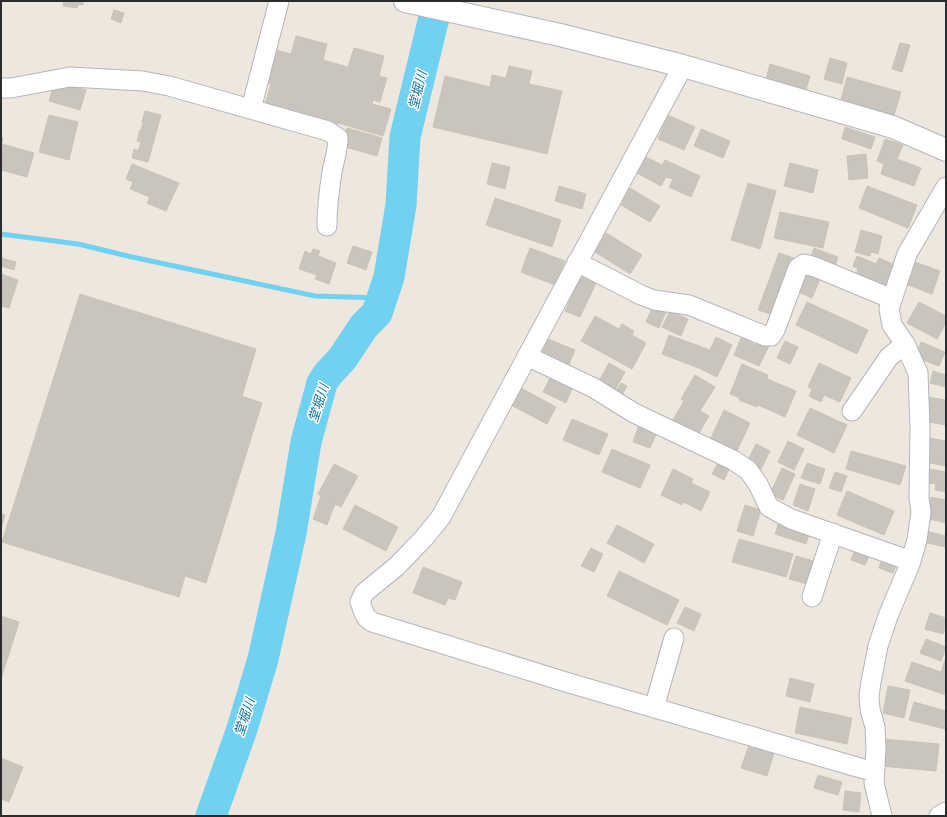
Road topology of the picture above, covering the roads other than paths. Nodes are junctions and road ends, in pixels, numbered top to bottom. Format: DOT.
graph roads {
  1 [pos="279,1"];
  2 [pos="405,1"];
  3 [pos="683,66"];
  4 [pos="1,88"];
  5 [pos="251,109"];
  6 [pos="946,150"];
  7 [pos="946,187"];
  8 [pos="327,226"];
  9 [pos="577,262"];
  10 [pos="892,299"];
  11 [pos="905,344"];
  12 [pos="527,356"];
  13 [pos="852,411"];
  14 [pos="833,533"];
  15 [pos="911,561"];
  16 [pos="812,597"];
  17 [pos="674,638"];
  18 [pos="654,708"];
  19 [pos="874,772"];
  20 [pos="946,812"];
  21 [pos="882,816"];
  22 [pos="939,816"];
  1 -- 5 [label="street"];
  2 -- 3 [label="street"];
  3 -- 6 [label="street"];
  3 -- 9 [label="street"];
  4 -- 5 [label="street"];
  5 -- 8 [label="street"];
  7 -- 10 [label="street"];
  9 -- 10 [label="street"];
  9 -- 12 [label="street"];
  10 -- 11 [label="street"];
  11 -- 13 [label="street"];
  11 -- 15 [label="street"];
  12 -- 14 [label="street"];
  12 -- 18 [label="street"];
  14 -- 15 [label="street"];
  14 -- 16 [label="street"];
  15 -- 19 [label="street"];
  17 -- 18 [label="street"];
  18 -- 19 [label="street"];
  19 -- 21 [label="street"];
  20 -- 22 [label="street"];
}
